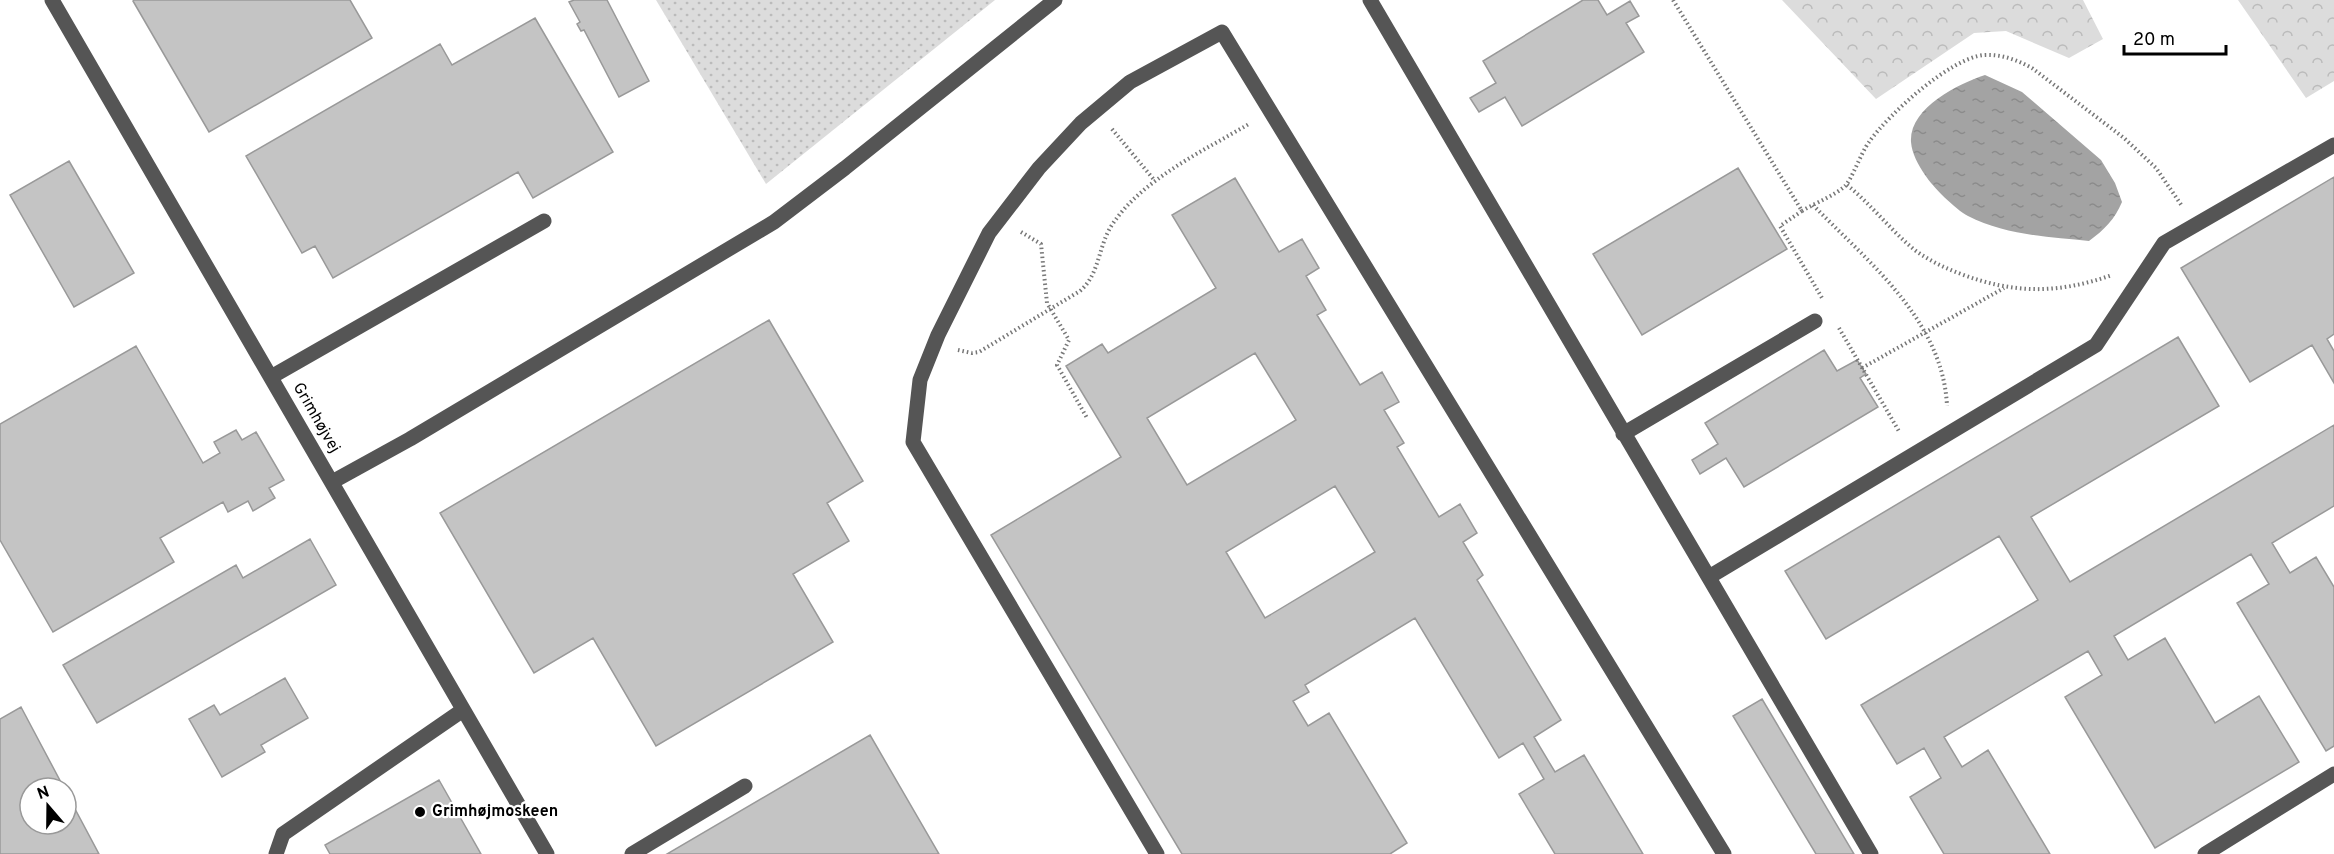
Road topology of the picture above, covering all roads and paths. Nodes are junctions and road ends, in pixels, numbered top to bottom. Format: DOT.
graph roads {
  1 [pos="52,0"];
  2 [pos="1055,0"];
  3 [pos="1370,0"];
  4 [pos="1673,0"];
  5 [pos="1096,110"];
  6 [pos="1270,111"];
  7 [pos="2334,145"];
  8 [pos="1155,181"];
  9 [pos="1847,185"];
  10 [pos="1813,205"];
  11 [pos="1802,211"];
  12 [pos="1001,218"];
  13 [pos="544,221"];
  14 [pos="2194,227"];
  15 [pos="2152,262"];
  16 [pos="2005,288"];
  17 [pos="1825,303"];
  18 [pos="1051,309"];
  19 [pos="1815,321"];
  20 [pos="1836,322"];
  21 [pos="1925,332"];
  22 [pos="934,343"];
  23 [pos="1862,368"];
  24 [pos="272,377"];
  25 [pos="1087,418"];
  26 [pos="1949,433"];
  27 [pos="1623,434"];
  28 [pos="1913,454"];
  29 [pos="332,483"];
  30 [pos="1709,577"];
  31 [pos="463,710"];
  32 [pos="2334,774"];
  33 [pos="745,786"];
  34 [pos="276,854"];
  35 [pos="547,854"];
  36 [pos="632,854"];
  37 [pos="1156,854"];
  38 [pos="1724,854"];
  39 [pos="1871,854"];
  40 [pos="2205,854"];
  1 -- 24 [label="street, Grimhøjvej"];
  2 -- 29 [label="street"];
  3 -- 27 [label="street"];
  4 -- 11 [label="path"];
  5 -- 6 [label="street"];
  5 -- 8 [label="path"];
  5 -- 12 [label="street"];
  6 -- 8 [label="path"];
  6 -- 38 [label="street"];
  7 -- 14 [label="street"];
  8 -- 18 [label="path"];
  9 -- 10 [label="path"];
  9 -- 14 [label="path"];
  9 -- 16 [label="path"];
  10 -- 11 [label="path"];
  10 -- 21 [label="path"];
  11 -- 17 [label="path"];
  12 -- 18 [label="path"];
  12 -- 22 [label="street"];
  13 -- 24 [label="street"];
  14 -- 15 [label="street"];
  15 -- 16 [label="path"];
  15 -- 26 [label="street"];
  16 -- 21 [label="path"];
  18 -- 22 [label="path"];
  18 -- 25 [label="path"];
  19 -- 27 [label="street"];
  20 -- 23 [label="path"];
  21 -- 23 [label="path"];
  21 -- 26 [label="path"];
  22 -- 37 [label="street"];
  23 -- 28 [label="path"];
  24 -- 29 [label="street, Grimhøjvej"];
  26 -- 28 [label="street"];
  27 -- 30 [label="street"];
  28 -- 30 [label="street"];
  29 -- 31 [label="street, Grimhøjvej"];
  30 -- 39 [label="street"];
  31 -- 34 [label="street"];
  31 -- 35 [label="street, Grimhøjvej"];
  32 -- 40 [label="street"];
  33 -- 36 [label="street"];
}
